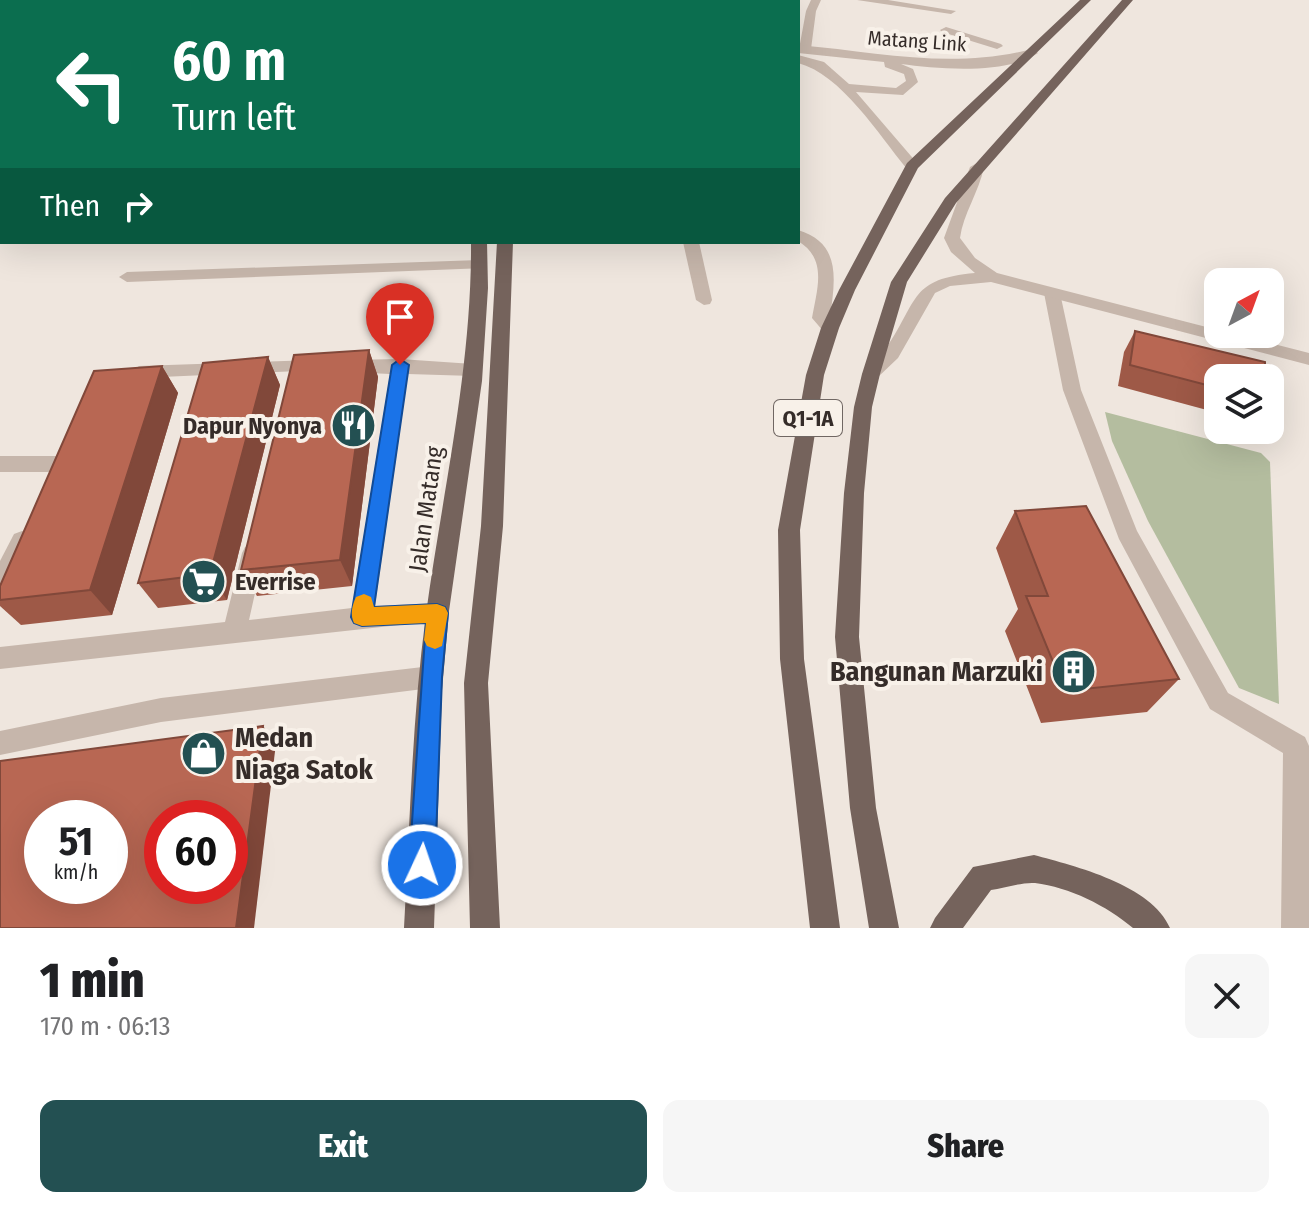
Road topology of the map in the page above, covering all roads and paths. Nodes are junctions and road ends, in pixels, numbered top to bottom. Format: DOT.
graph roads {
  1 [pos="816,0"];
  2 [pos="862,0"];
  3 [pos="1086,0"];
  4 [pos="1128,0"];
  5 [pos="953,5"];
  6 [pos="946,30"];
  7 [pos="804,34"];
  8 [pos="951,44"];
  9 [pos="997,46"];
  10 [pos="800,52"];
  11 [pos="1032,53"];
  12 [pos="878,60"];
  13 [pos="845,87"];
  14 [pos="912,166"];
  15 [pos="977,167"];
  16 [pos="800,236"];
  17 [pos="479,244"];
  18 [pos="505,244"];
  19 [pos="691,244"];
  20 [pos="480,265"];
  21 [pos="127,277"];
  22 [pos="991,277"];
  23 [pos="1052,293"];
  24 [pos="704,300"];
  25 [pos="830,328"];
  26 [pos="1309,359"];
  27 [pos="400,365"];
  28 [pos="473,370"];
  29 [pos="120,373"];
  30 [pos="871,374"];
  31 [pos="0,464"];
  32 [pos="62,464"];
  33 [pos="34,517"];
  34 [pos="256,537"];
  35 [pos="0,582"];
  36 [pos="437,613"];
  37 [pos="362,617"];
  38 [pos="235,631"];
  39 [pos="0,658"];
  40 [pos="431,677"];
  41 [pos="0,743"];
  42 [pos="419,928"];
  43 [pos="485,928"];
  44 [pos="825,928"];
  45 [pos="884,928"];
  46 [pos="945,928"];
  47 [pos="1155,928"];
  48 [pos="1296,928"];
  1 -- 7 [label="street"];
  2 -- 5 [label="street"];
  3 -- 11 [label="main road, Q1-1A"];
  4 -- 15 [label="main road"];
  5 -- 6 [label="street"];
  6 -- 8 [label="street"];
  6 -- 9 [label="street"];
  7 -- 10 [label="street"];
  10 -- 12 [label="street, Matang Link"];
  10 -- 13 [label="street"];
  11 -- 12 [label="street, Matang Link"];
  11 -- 14 [label="main road, Q1-1A"];
  12 -- 13 [label="street"];
  13 -- 14 [label="street"];
  14 -- 25 [label="main road, Q1-1A"];
  15 -- 22 [label="street"];
  15 -- 30 [label="main road"];
  16 -- 25 [label="street"];
  17 -- 20 [label="main road, Jalan Matang"];
  18 -- 43 [label="main road"];
  19 -- 24 [label="street"];
  20 -- 21 [label="street"];
  20 -- 28 [label="main road, Jalan Matang"];
  22 -- 23 [label="street"];
  22 -- 30 [label="street"];
  23 -- 26 [label="street"];
  23 -- 48 [label="street"];
  25 -- 44 [label="main road, Q1-1A"];
  27 -- 28 [label="street"];
  27 -- 29 [label="street"];
  27 -- 37 [label="street"];
  28 -- 36 [label="main road, Jalan Matang"];
  30 -- 45 [label="main road"];
  31 -- 32 [label="street"];
  33 -- 35 [label="street"];
  34 -- 38 [label="street"];
  36 -- 37 [label="street"];
  36 -- 40 [label="main road, Jalan Matang"];
  37 -- 38 [label="street"];
  38 -- 39 [label="street"];
  40 -- 41 [label="street"];
  40 -- 42 [label="main road, Jalan Matang"];
  46 -- 47 [label="main road"];
}
